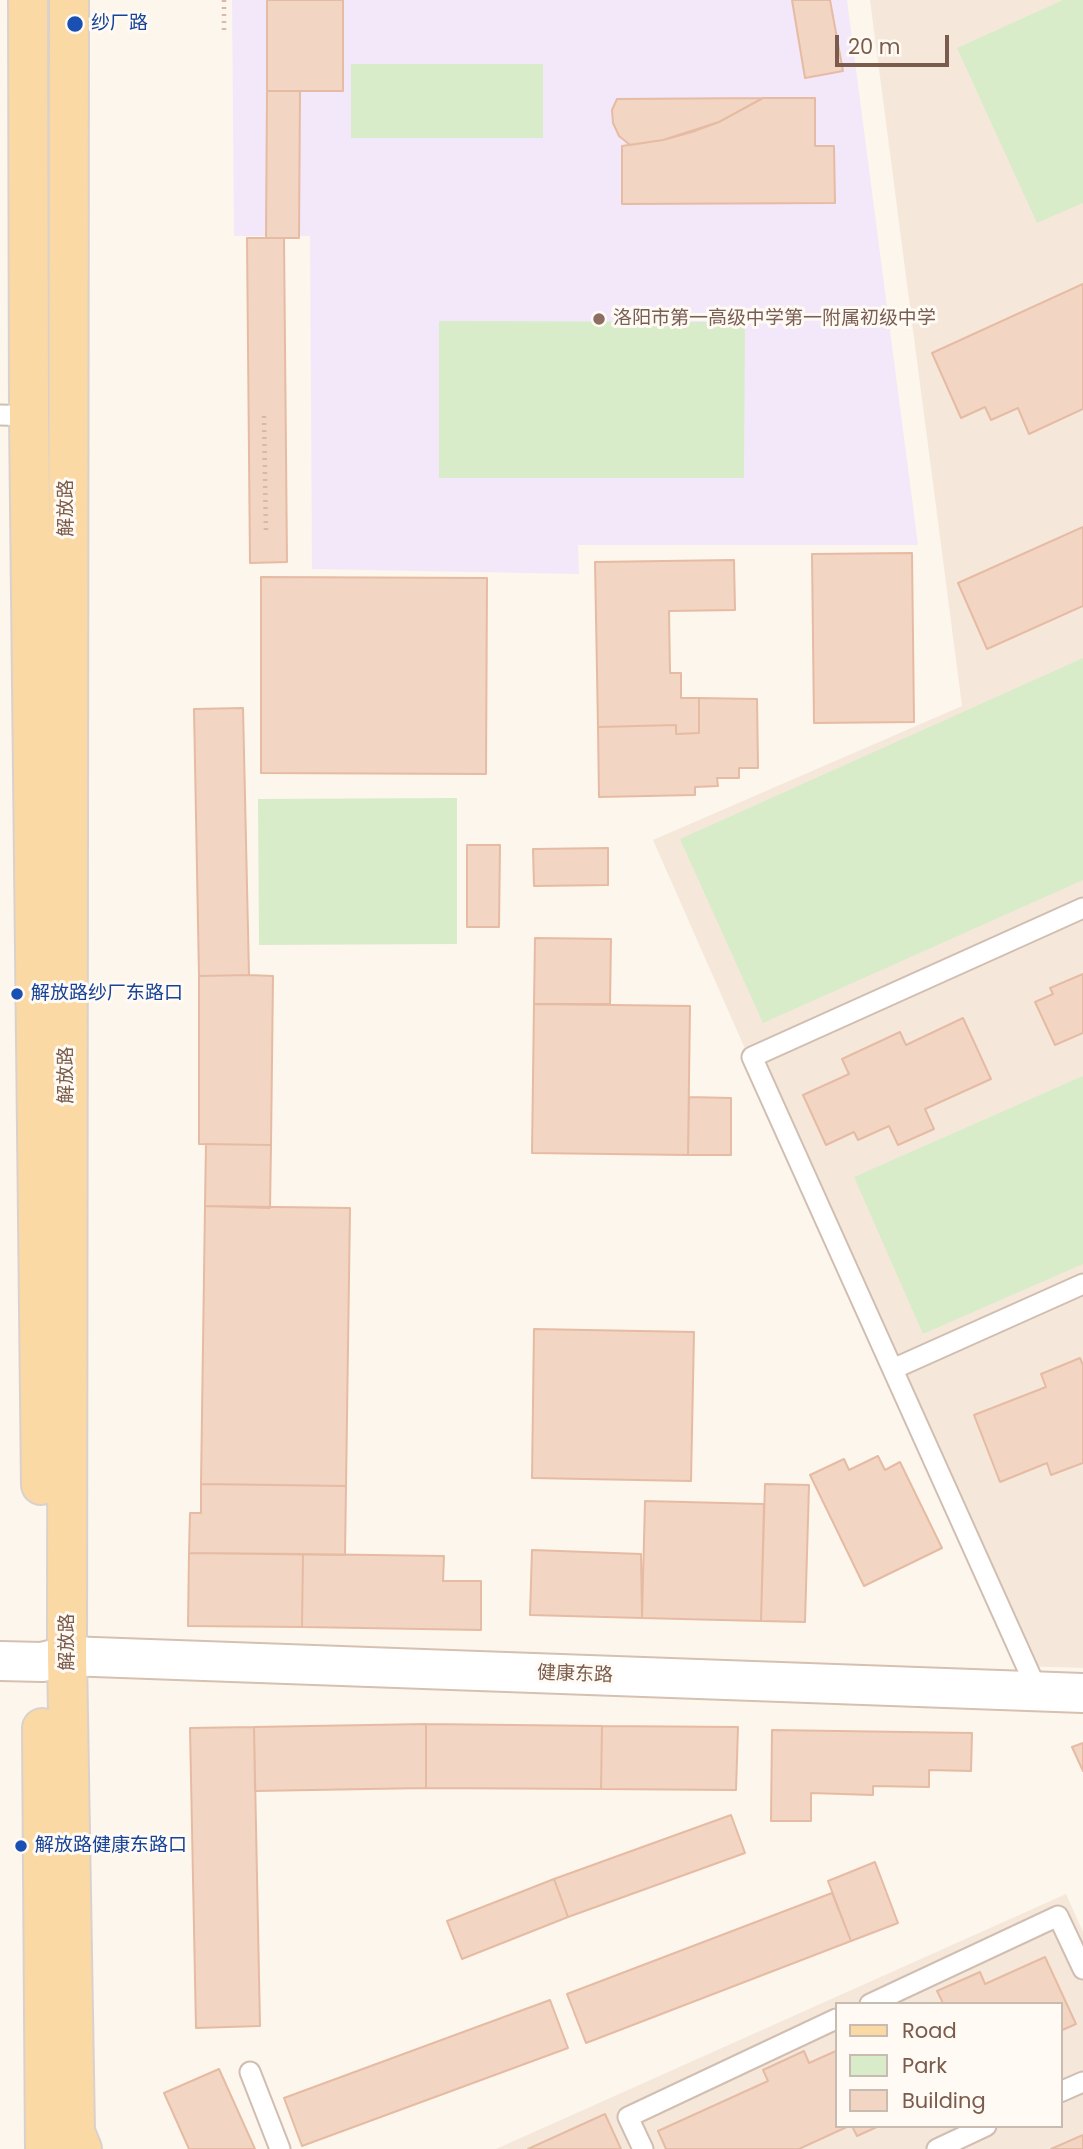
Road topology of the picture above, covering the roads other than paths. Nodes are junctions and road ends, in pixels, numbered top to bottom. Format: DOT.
graph roads {
  1 [pos="28,0"];
  2 [pos="69,0"];
  3 [pos="14,416"];
  4 [pos="67,418"];
  5 [pos="1083,908"];
  6 [pos="1083,1284"];
  7 [pos="893,1369"];
  8 [pos="0,1645"];
  9 [pos="51,1654"];
  10 [pos="0,1661"];
  11 [pos="1038,1692"];
  12 [pos="1083,1693"];
  13 [pos="1083,1969"];
  14 [pos="874,2002"];
  15 [pos="834,2021"];
  16 [pos="250,2072"];
  17 [pos="1083,2082"];
  18 [pos="1062,2091"];
  19 [pos="982,2128"];
  20 [pos="45,2149"];
  21 [pos="82,2149"];
  22 [pos="280,2149"];
  23 [pos="643,2149"];
  24 [pos="937,2149"];
  1 -- 3 [label="main road, 解放路"];
  2 -- 4 [label="main road, 解放路"];
  3 -- 4 [label="lane"];
  3 -- 9 [label="main road, 解放路"];
  4 -- 9 [label="main road, 解放路"];
  5 -- 7 [label="lane"];
  6 -- 7 [label="lane"];
  7 -- 11 [label="lane"];
  8 -- 9 [label="street, 健康东路"];
  9 -- 10 [label="street, 健康东路"];
  9 -- 11 [label="street, 健康东路"];
  9 -- 20 [label="main road, 解放路"];
  9 -- 21 [label="main road, 解放路"];
  11 -- 12 [label="street, 健康东路"];
  13 -- 14 [label="lane"];
  15 -- 23 [label="lane"];
  16 -- 22 [label="lane"];
  17 -- 18 [label="lane"];
  19 -- 24 [label="lane"];
}
